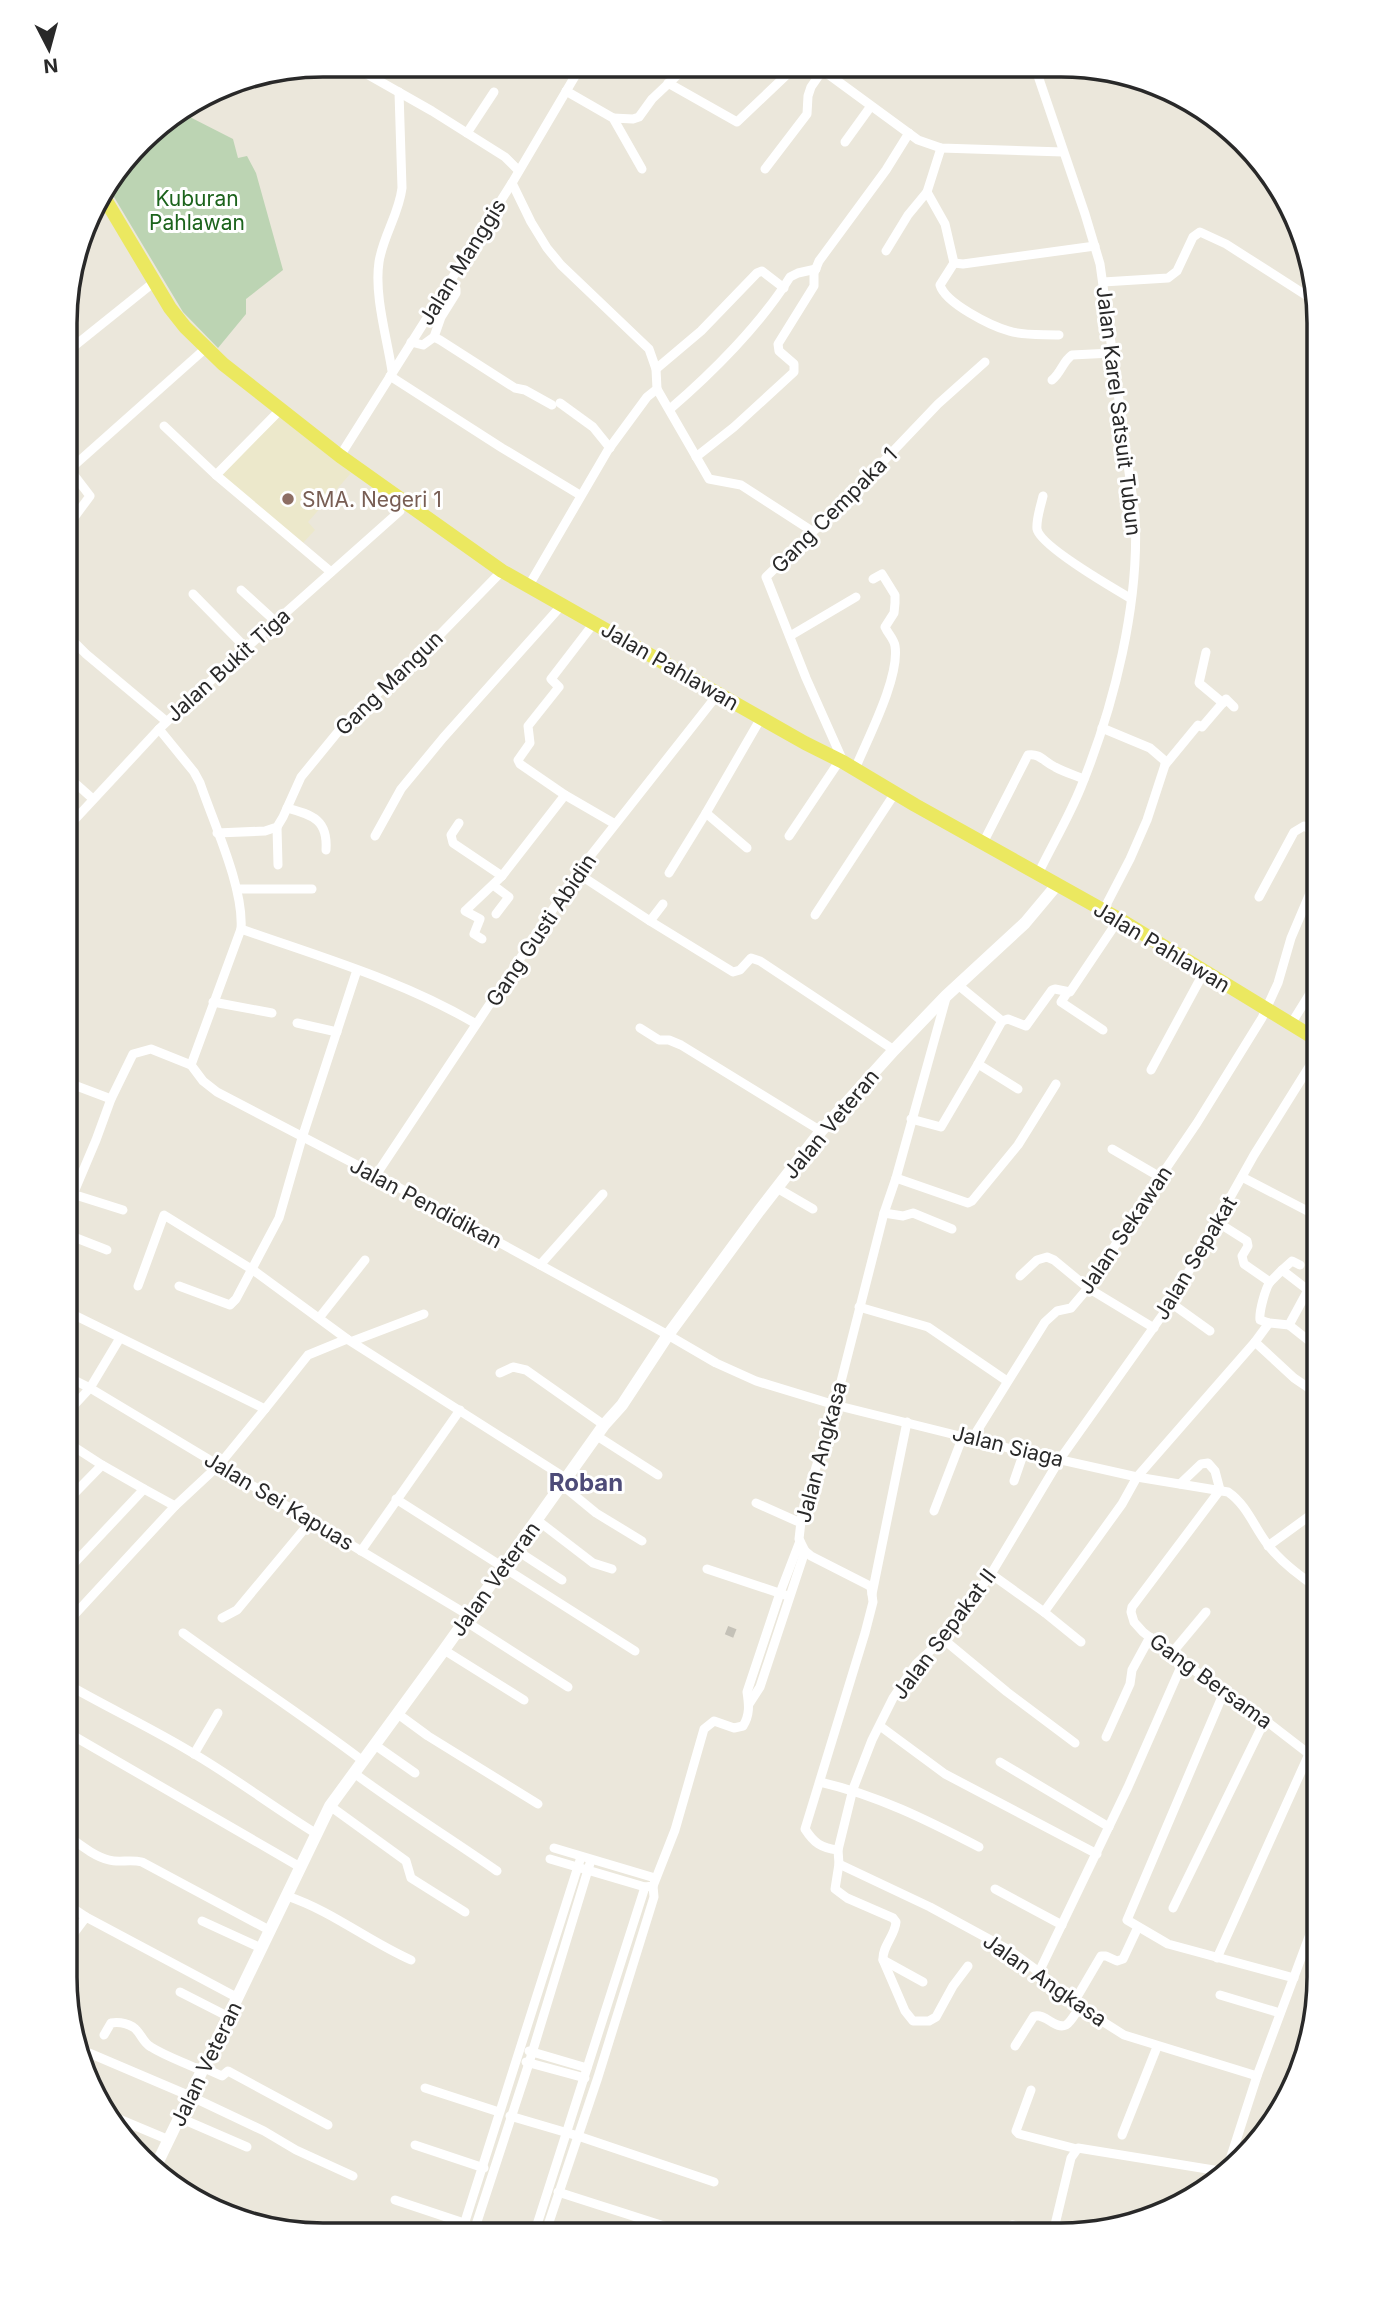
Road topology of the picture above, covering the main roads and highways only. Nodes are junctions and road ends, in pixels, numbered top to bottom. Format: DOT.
graph roads {
  1 [pos="107,204"];
  2 [pos="1307,1033"];
  1 -- 2 [label="main road, Jalan Pahlawan"];
}
